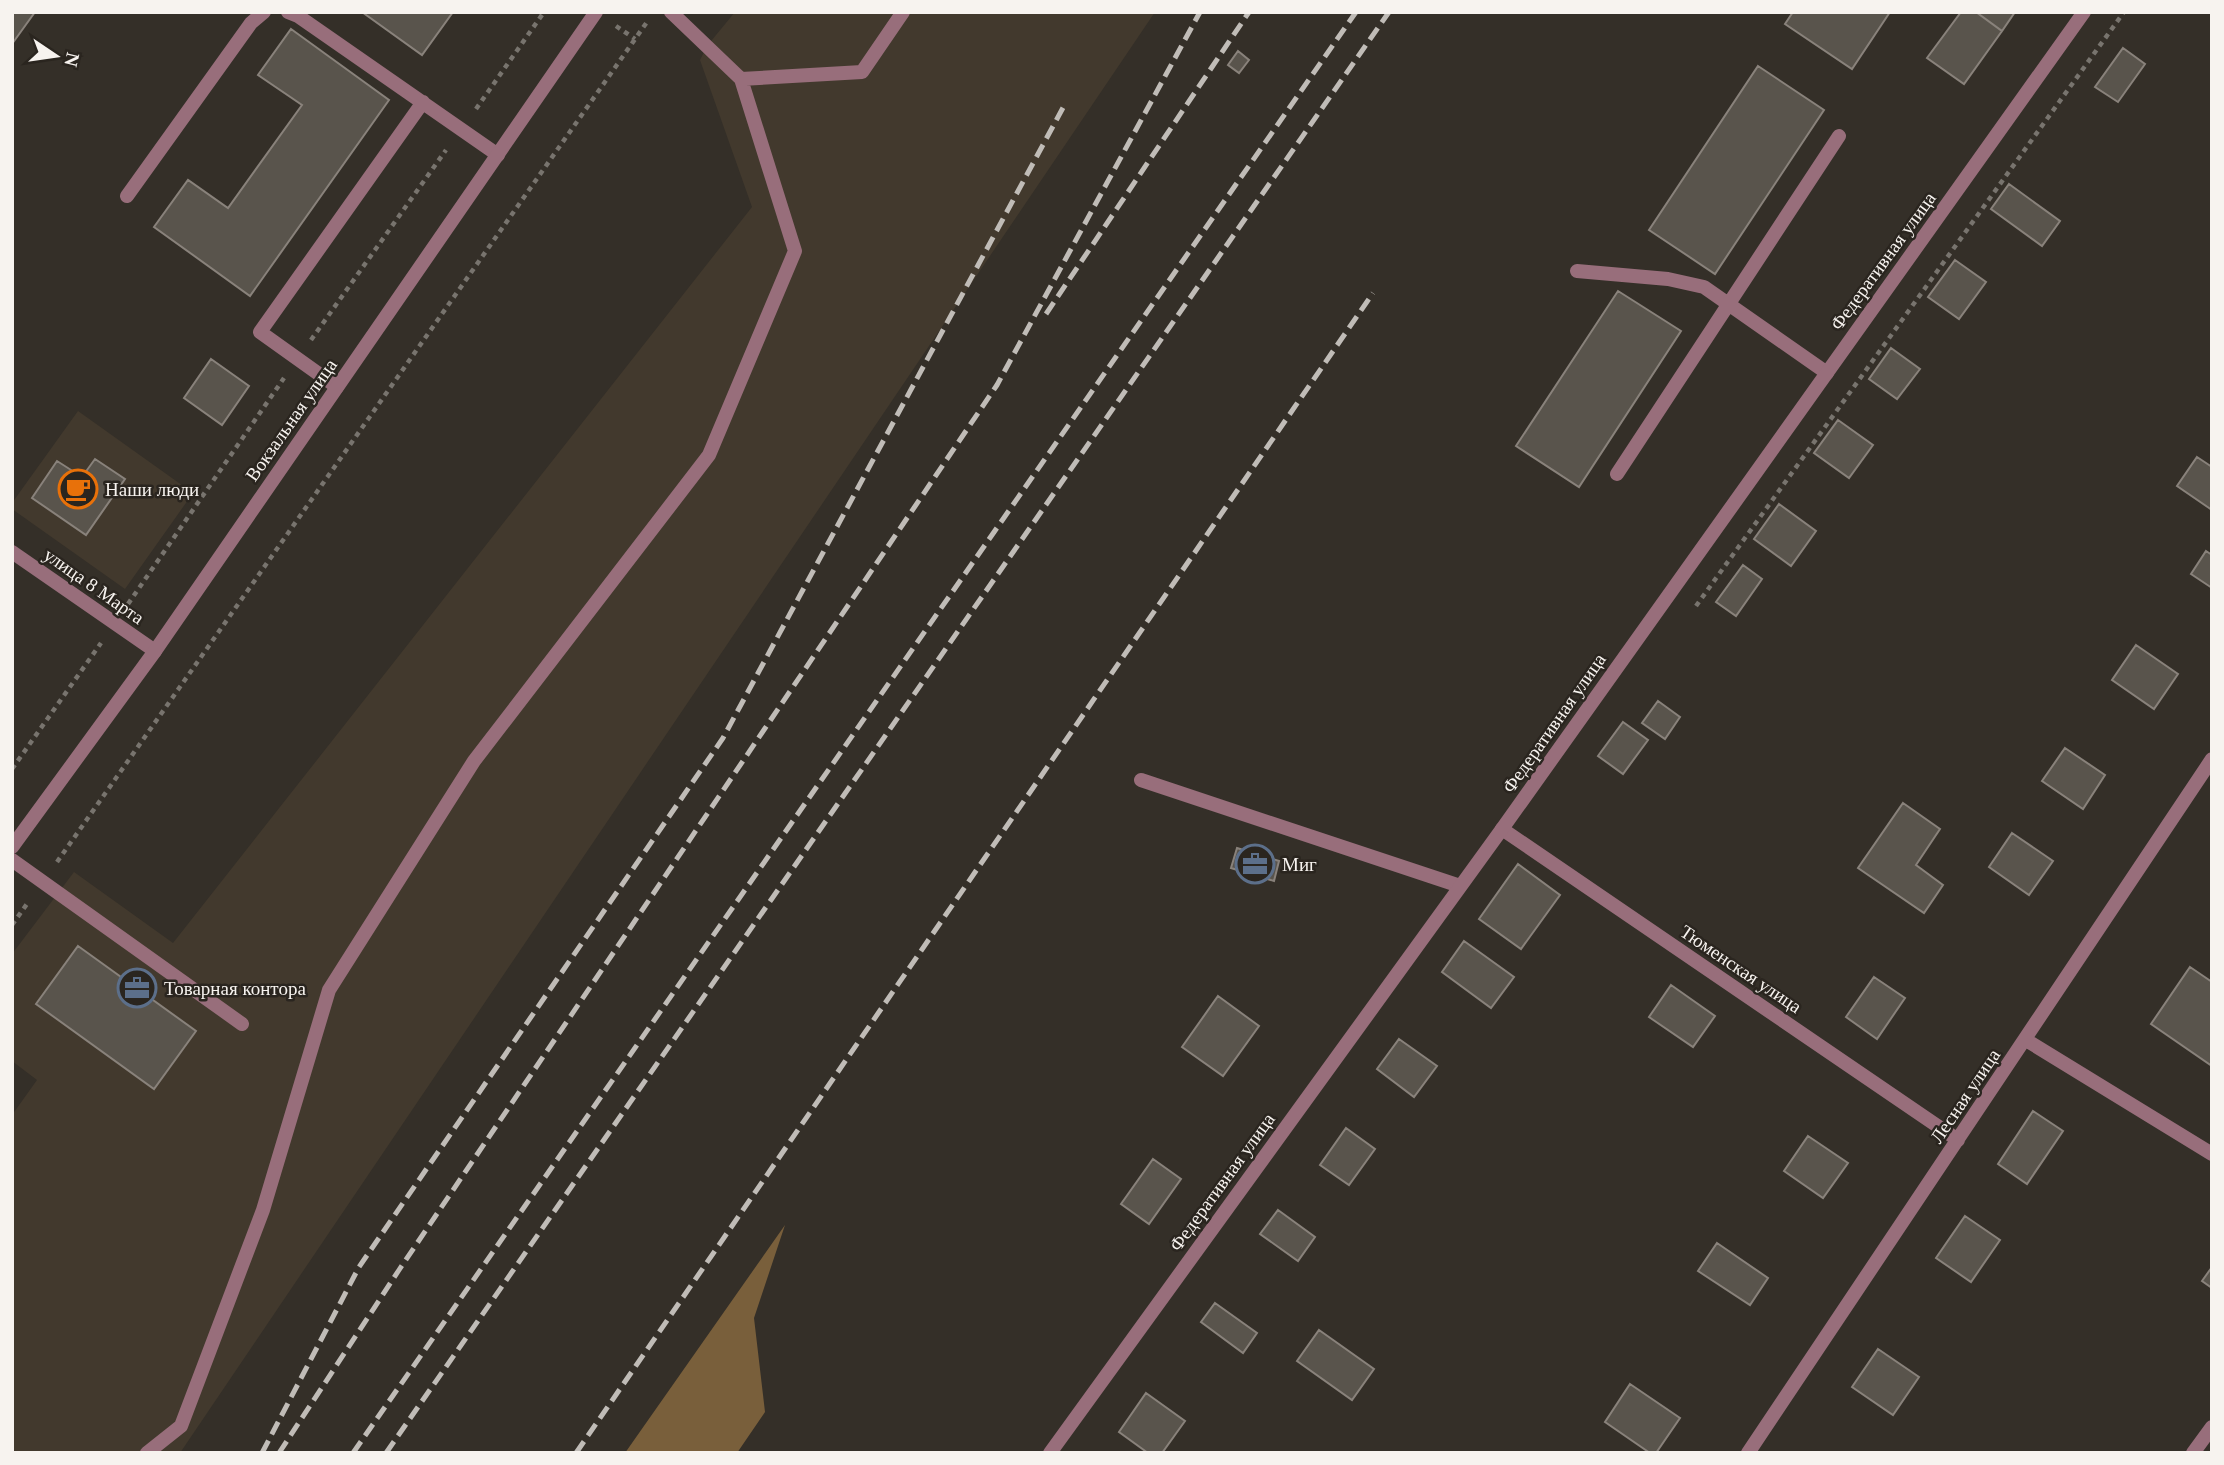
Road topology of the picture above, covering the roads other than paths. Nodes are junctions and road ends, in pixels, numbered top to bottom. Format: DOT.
graph roads {
  1 [pos="264,12"];
  2 [pos="288,12"];
  3 [pos="596,12"];
  4 [pos="671,12"];
  5 [pos="903,12"];
  6 [pos="2084,12"];
  7 [pos="741,79"];
  8 [pos="423,102"];
  9 [pos="1839,136"];
  10 [pos="498,155"];
  11 [pos="127,196"];
  12 [pos="1577,271"];
  13 [pos="1728,304"];
  14 [pos="1827,373"];
  15 [pos="337,387"];
  16 [pos="1617,474"];
  17 [pos="12,552"];
  18 [pos="155,651"];
  19 [pos="2212,759"];
  20 [pos="1141,780"];
  21 [pos="1502,829"];
  22 [pos="12,847"];
  23 [pos="12,860"];
  24 [pos="1460,886"];
  25 [pos="242,1024"];
  26 [pos="2026,1040"];
  27 [pos="1958,1140"];
  28 [pos="2212,1154"];
  29 [pos="2212,1427"];
  30 [pos="147,1453"];
  31 [pos="1050,1453"];
  32 [pos="1748,1453"];
  33 [pos="2193,1453"];
  1 -- 11 [label="street"];
  2 -- 8 [label="street"];
  3 -- 10 [label="street, Вокзальная улица"];
  4 -- 7 [label="street"];
  5 -- 7 [label="street"];
  6 -- 14 [label="street, Федеративная улица"];
  7 -- 30 [label="street"];
  8 -- 10 [label="street"];
  8 -- 15 [label="street"];
  9 -- 13 [label="street"];
  10 -- 15 [label="street, Вокзальная улица"];
  12 -- 13 [label="street"];
  13 -- 14 [label="street"];
  13 -- 16 [label="street"];
  14 -- 21 [label="street, Федеративная улица"];
  15 -- 18 [label="street, Вокзальная улица"];
  17 -- 18 [label="street, улица 8 Марта"];
  18 -- 22 [label="street, Вокзальная улица"];
  19 -- 26 [label="street, Лесная улица"];
  20 -- 24 [label="street"];
  21 -- 24 [label="street, Федеративная улица"];
  21 -- 27 [label="street, Тюменская улица"];
  23 -- 25 [label="street"];
  24 -- 31 [label="street, Федеративная улица"];
  26 -- 27 [label="street, Лесная улица"];
  26 -- 28 [label="street"];
  27 -- 32 [label="street, Лесная улица"];
  29 -- 33 [label="street"];
}
